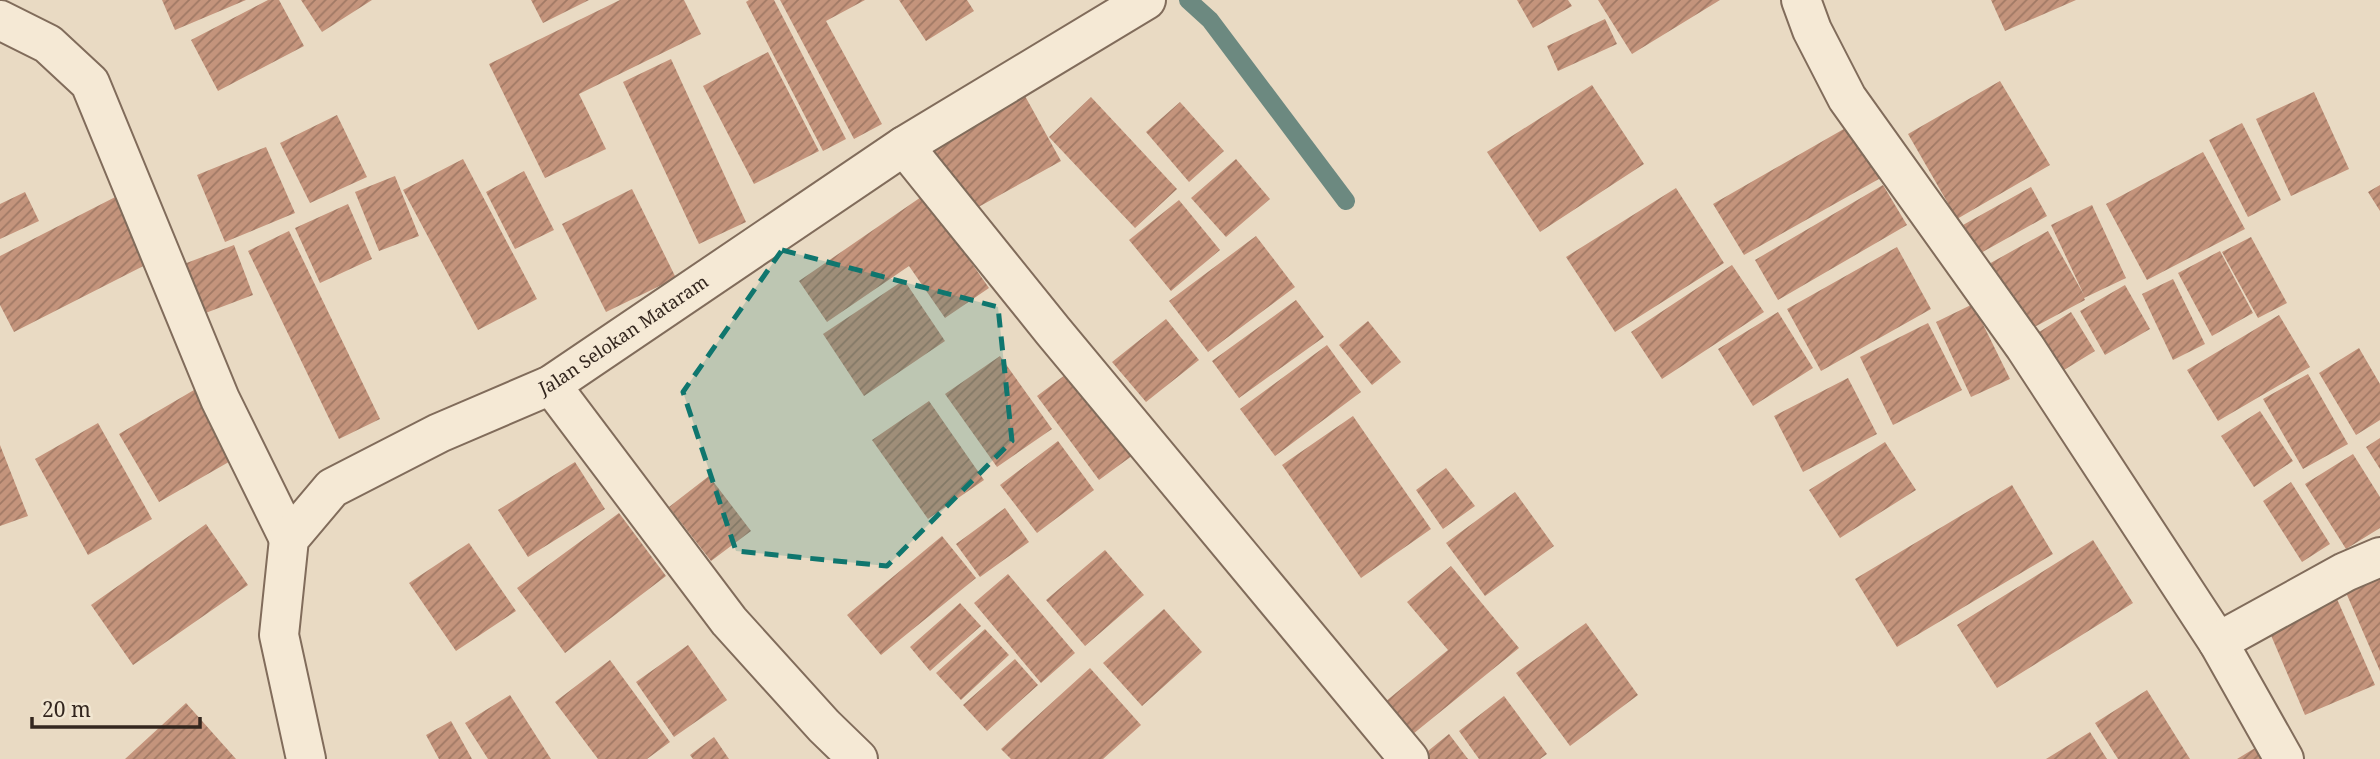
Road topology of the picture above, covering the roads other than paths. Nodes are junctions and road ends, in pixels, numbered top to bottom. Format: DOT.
graph roads {
  1 [pos="1146,0"];
  2 [pos="1801,0"];
  3 [pos="0,20"];
  4 [pos="904,146"];
  5 [pos="551,385"];
  6 [pos="289,539"];
  7 [pos="2380,557"];
  8 [pos="2218,642"];
  9 [pos="306,759"];
  10 [pos="858,759"];
  11 [pos="1409,759"];
  12 [pos="2284,759"];
  1 -- 4 [label="street, Jalan Selokan Mataram"];
  2 -- 8 [label="street"];
  3 -- 6 [label="street"];
  4 -- 5 [label="street, Jalan Selokan Mataram"];
  4 -- 11 [label="street"];
  5 -- 6 [label="street, Jalan Selokan Mataram"];
  5 -- 10 [label="street"];
  6 -- 9 [label="street"];
  7 -- 8 [label="street"];
  8 -- 12 [label="street"];
}
